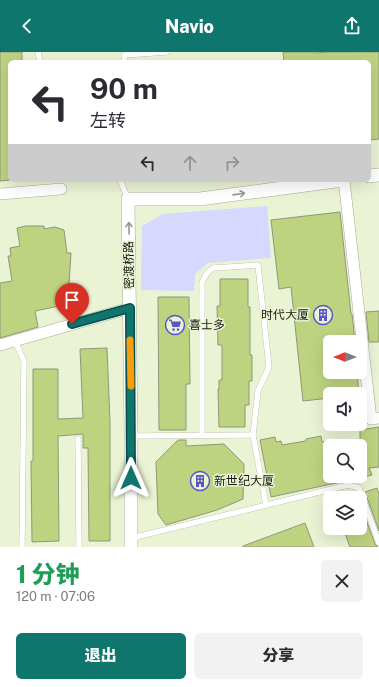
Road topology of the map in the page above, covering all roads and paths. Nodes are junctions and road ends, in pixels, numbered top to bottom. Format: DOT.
graph roads {
  1 [pos="167,52"];
  2 [pos="124,60"];
  3 [pos="121,182"];
  4 [pos="328,182"];
  5 [pos="343,182"];
  6 [pos="61,189"];
  7 [pos="0,194"];
  8 [pos="128,199"];
  9 [pos="130,308"];
  10 [pos="15,341"];
  11 [pos="0,345"];
  12 [pos="379,418"];
  13 [pos="253,434"];
  14 [pos="202,435"];
  15 [pos="131,436"];
  16 [pos="78,439"];
  17 [pos="266,505"];
  18 [pos="131,543"];
  19 [pos="379,543"];
  20 [pos="22,547"];
  21 [pos="78,547"];
  22 [pos="84,547"];
  1 -- 2 [label="lane"];
  3 -- 8 [label="lane"];
  8 -- 4 [label="street, one-way"];
  5 -- 12 [label="street"];
  6 -- 7 [label="street"];
  9 -- 8 [label="street, 密渡桥路, one-way"];
  9 -- 10 [label="street"];
  9 -- 15 [label="street, 密渡桥路"];
  10 -- 11 [label="street"];
  10 -- 20 [label="lane"];
  13 -- 14 [label="lane"];
  13 -- 14 [label="lane"];
  13 -- 17 [label="lane"];
  14 -- 15 [label="lane"];
  15 -- 18 [label="street, 密渡桥路"];
  16 -- 21 [label="lane"];
  17 -- 18 [label="lane"];
  17 -- 19 [label="lane"];
  21 -- 22 [label="lane"];
}
